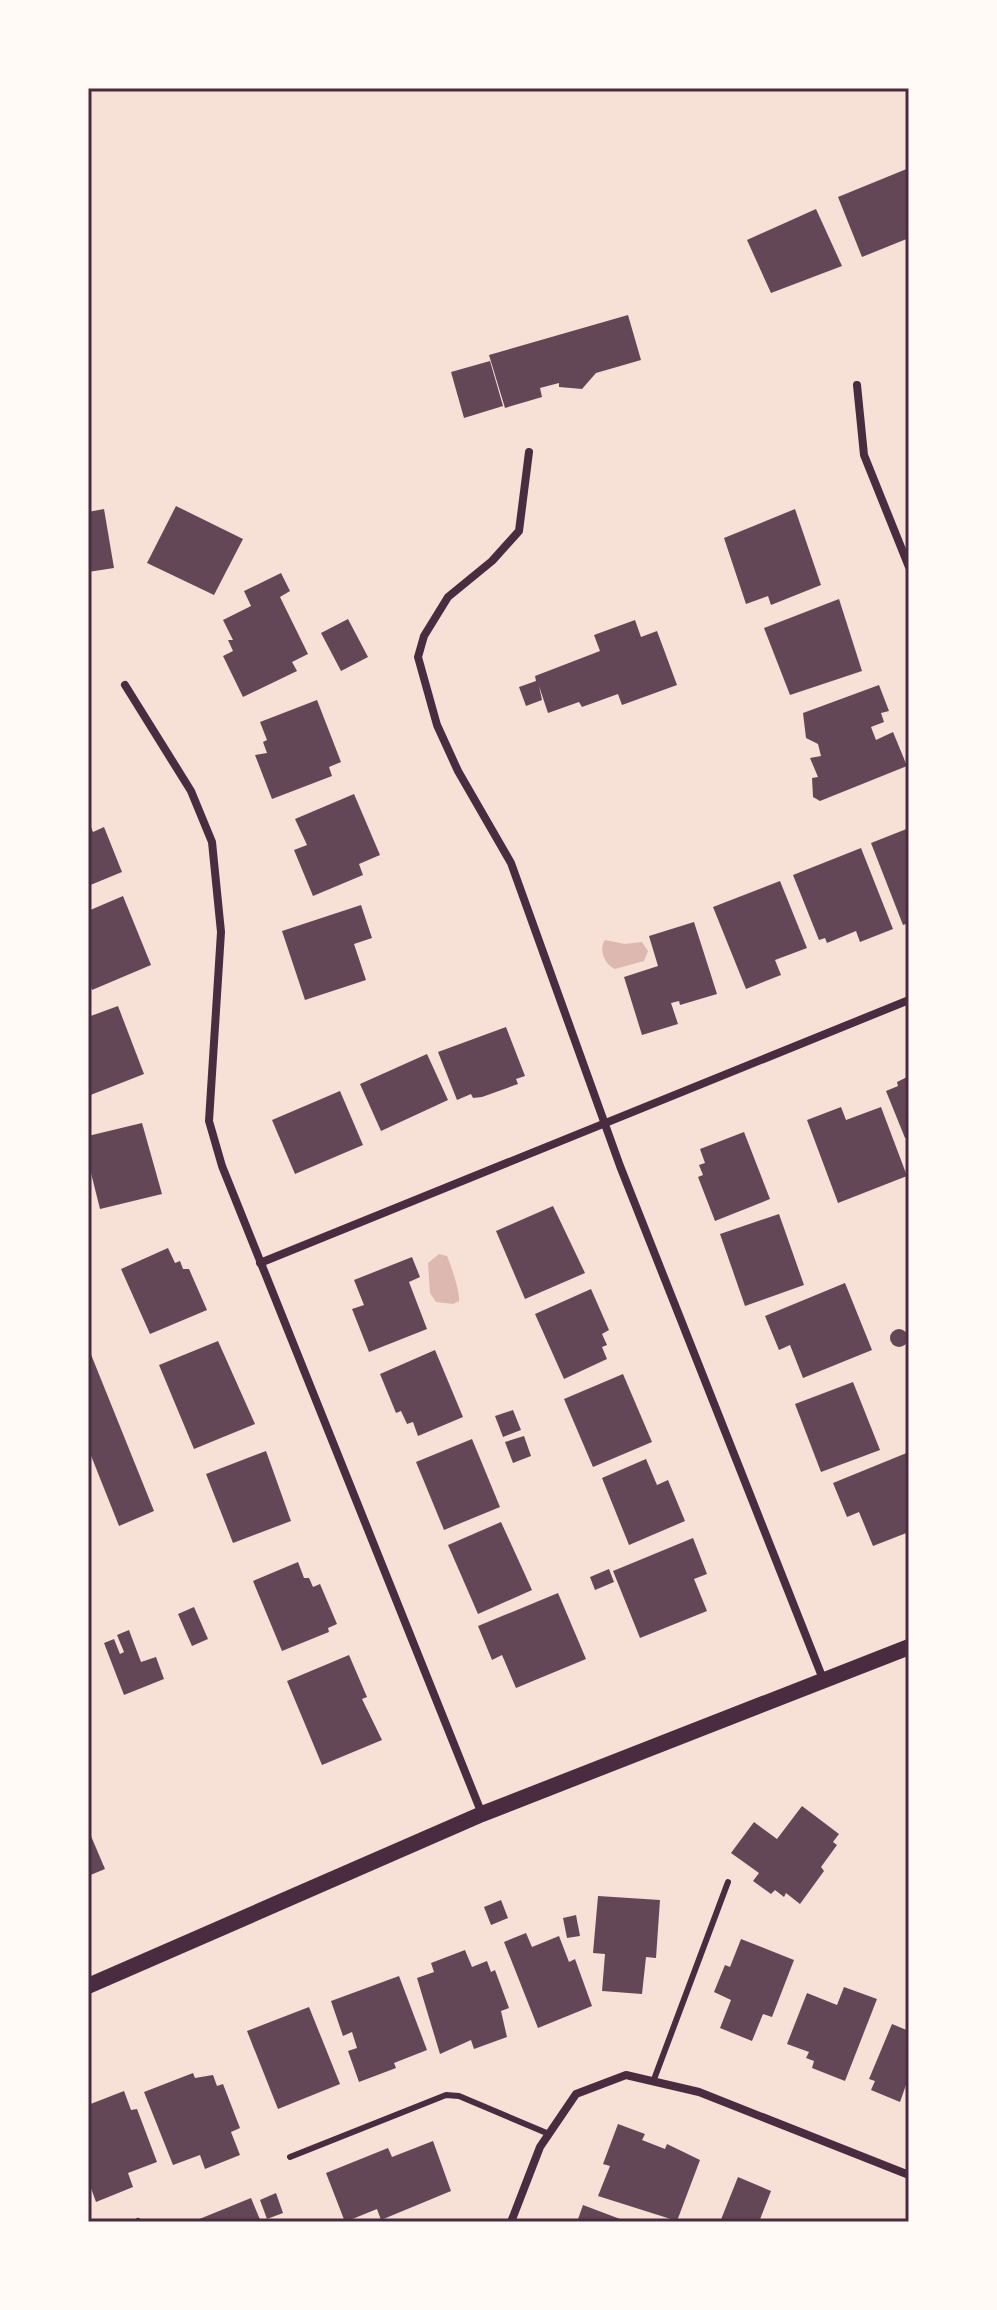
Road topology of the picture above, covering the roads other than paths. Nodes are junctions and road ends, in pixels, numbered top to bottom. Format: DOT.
graph roads {
  1 [pos="857,385"];
  2 [pos="529,452"];
  3 [pos="909,567"];
  4 [pos="125,685"];
  5 [pos="909,1000"];
  6 [pos="604,1122"];
  7 [pos="260,1263"];
  8 [pos="909,1647"];
  9 [pos="823,1679"];
  10 [pos="482,1814"];
  11 [pos="728,1882"];
  12 [pos="88,1986"];
  13 [pos="653,2082"];
  14 [pos="549,2134"];
  15 [pos="290,2157"];
  16 [pos="909,2175"];
  17 [pos="511,2222"];
  1 -- 3 [label="street"];
  2 -- 6 [label="street"];
  4 -- 7 [label="street"];
  5 -- 6 [label="street"];
  6 -- 7 [label="street"];
  6 -- 9 [label="street"];
  7 -- 10 [label="street"];
  8 -- 9 [label="main road"];
  9 -- 10 [label="main road"];
  10 -- 12 [label="main road"];
  11 -- 13 [label="lane"];
  13 -- 14 [label="street"];
  13 -- 16 [label="street"];
  14 -- 15 [label="lane"];
  14 -- 17 [label="street"];
}
